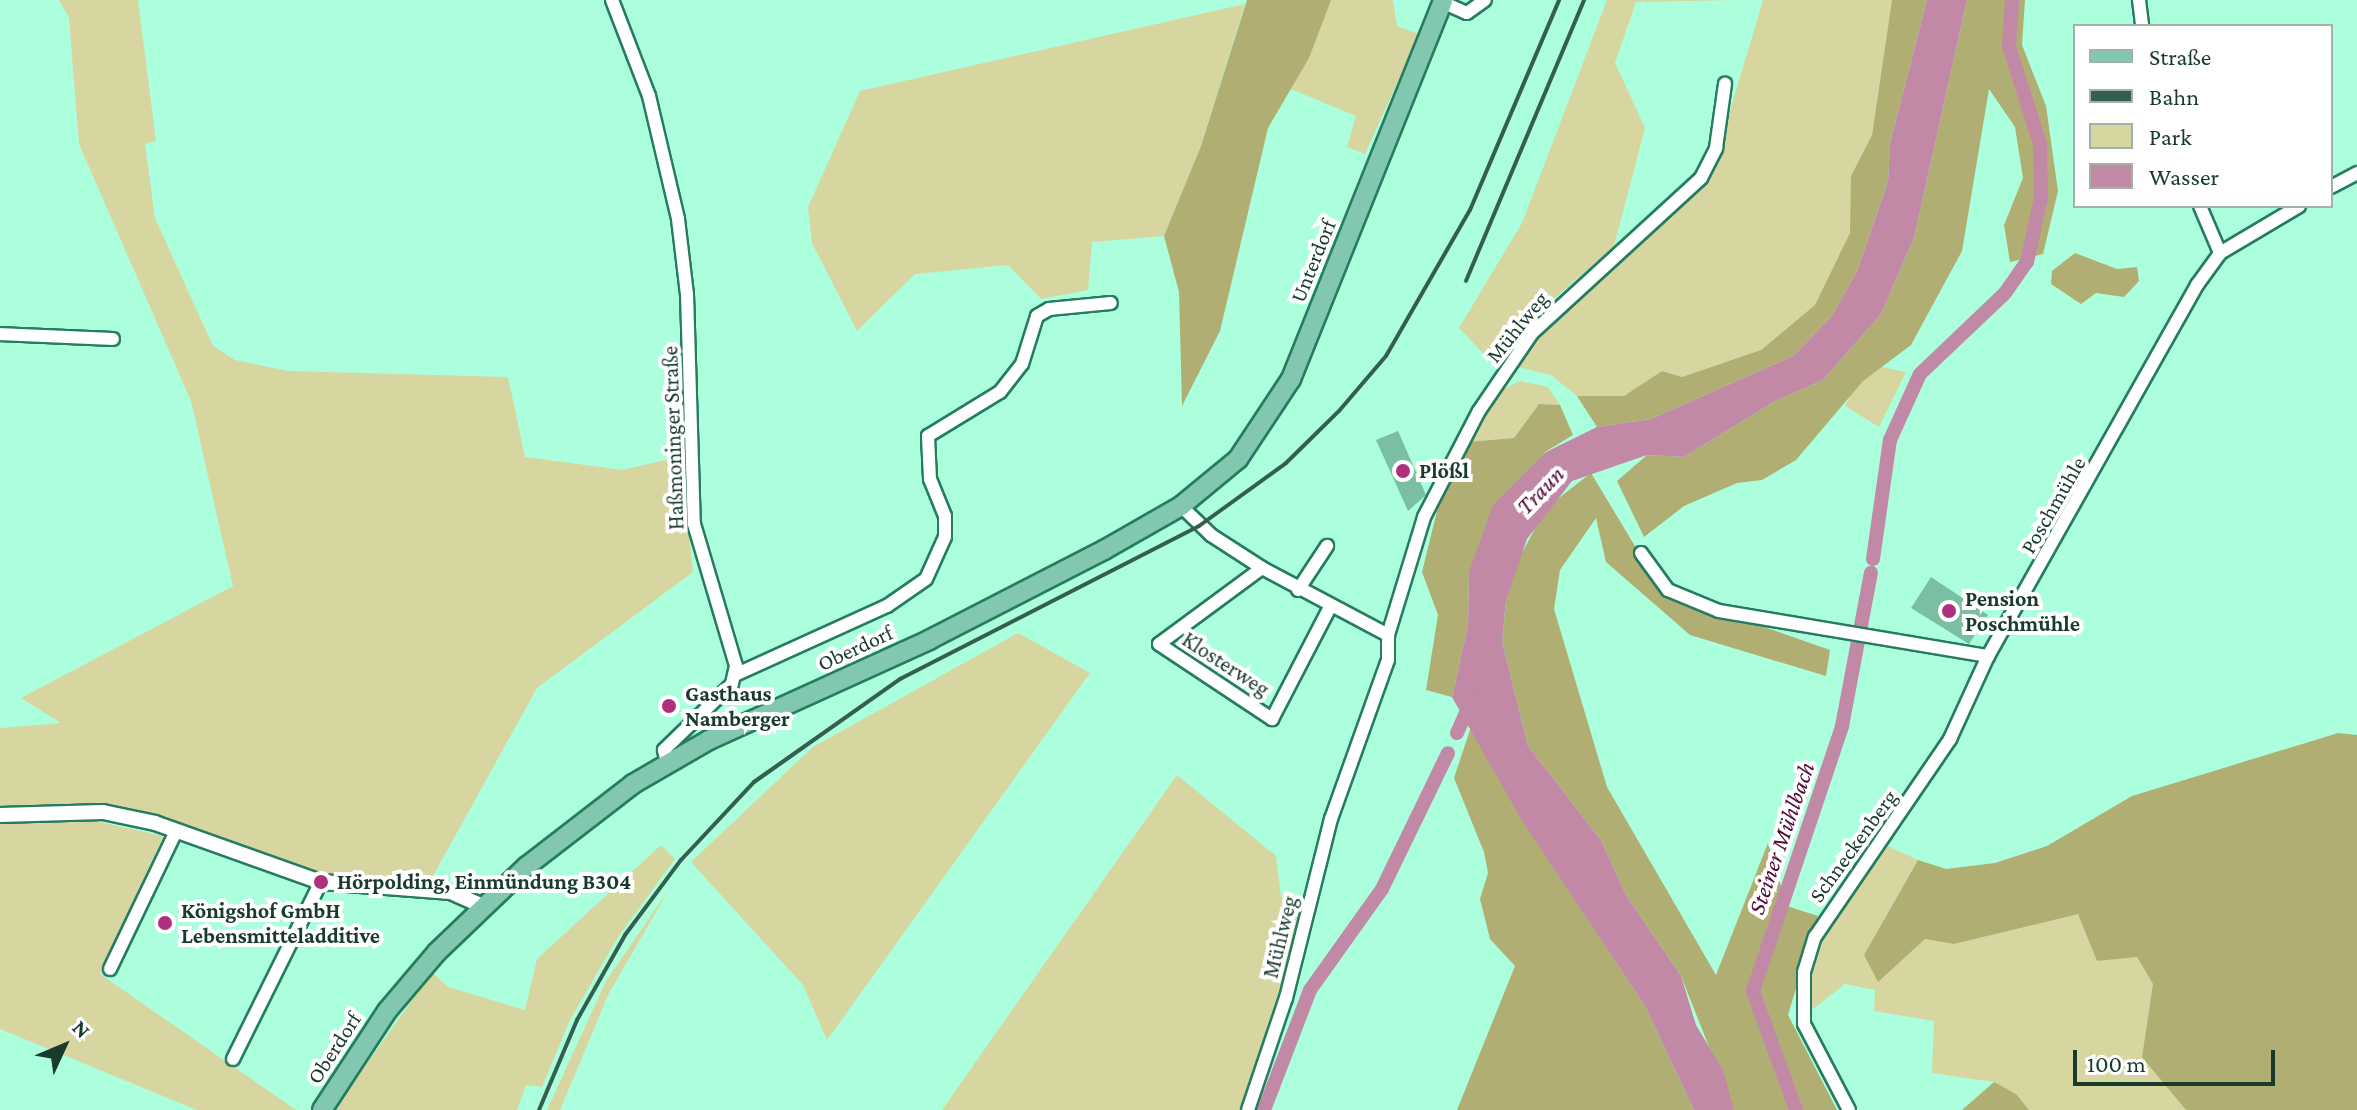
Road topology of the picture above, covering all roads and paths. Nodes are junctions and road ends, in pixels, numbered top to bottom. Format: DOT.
graph roads {
  1 [pos="612,0"];
  2 [pos="1485,0"];
  3 [pos="2139,0"];
  4 [pos="1442,1"];
  5 [pos="2142,24"];
  6 [pos="1725,84"];
  7 [pos="2357,173"];
  8 [pos="2333,186"];
  9 [pos="2201,208"];
  10 [pos="2296,208"];
  11 [pos="2220,253"];
  12 [pos="1111,303"];
  13 [pos="0,334"];
  14 [pos="113,339"];
  15 [pos="1181,506"];
  16 [pos="1327,546"];
  17 [pos="1641,553"];
  18 [pos="1262,568"];
  19 [pos="1298,590"];
  20 [pos="1330,607"];
  21 [pos="1388,635"];
  22 [pos="1988,656"];
  23 [pos="737,674"];
  24 [pos="667,763"];
  25 [pos="0,815"];
  26 [pos="176,831"];
  27 [pos="321,882"];
  28 [pos="483,906"];
  29 [pos="110,969"];
  30 [pos="233,1059"];
  31 [pos="322,1110"];
  32 [pos="1248,1110"];
  33 [pos="1849,1110"];
  1 -- 23 [label="street, Haßmoninger Straße"];
  2 -- 4 [label="street, Unterdorf"];
  3 -- 5 [label="street"];
  4 -- 15 [label="main road, Unterdorf"];
  6 -- 21 [label="street, Mühlweg"];
  7 -- 8 [label="street"];
  9 -- 11 [label="street"];
  10 -- 11 [label="street, Poschmühle"];
  11 -- 22 [label="street, Poschmühle"];
  12 -- 23 [label="street, Oberdorf"];
  13 -- 14 [label="street"];
  15 -- 18 [label="street"];
  15 -- 24 [label="main road, Oberdorf"];
  16 -- 19 [label="street"];
  17 -- 22 [label="street"];
  18 -- 19 [label="street"];
  18 -- 20 [label="street, Klosterweg"];
  19 -- 20 [label="street"];
  20 -- 21 [label="street"];
  21 -- 32 [label="street, Mühlweg"];
  22 -- 33 [label="street, Schneckenberg"];
  23 -- 24 [label="street"];
  24 -- 28 [label="main road, Oberdorf"];
  25 -- 26 [label="street"];
  26 -- 27 [label="street"];
  26 -- 29 [label="street"];
  27 -- 28 [label="street"];
  27 -- 30 [label="street"];
  28 -- 31 [label="main road, Oberdorf"];
}
